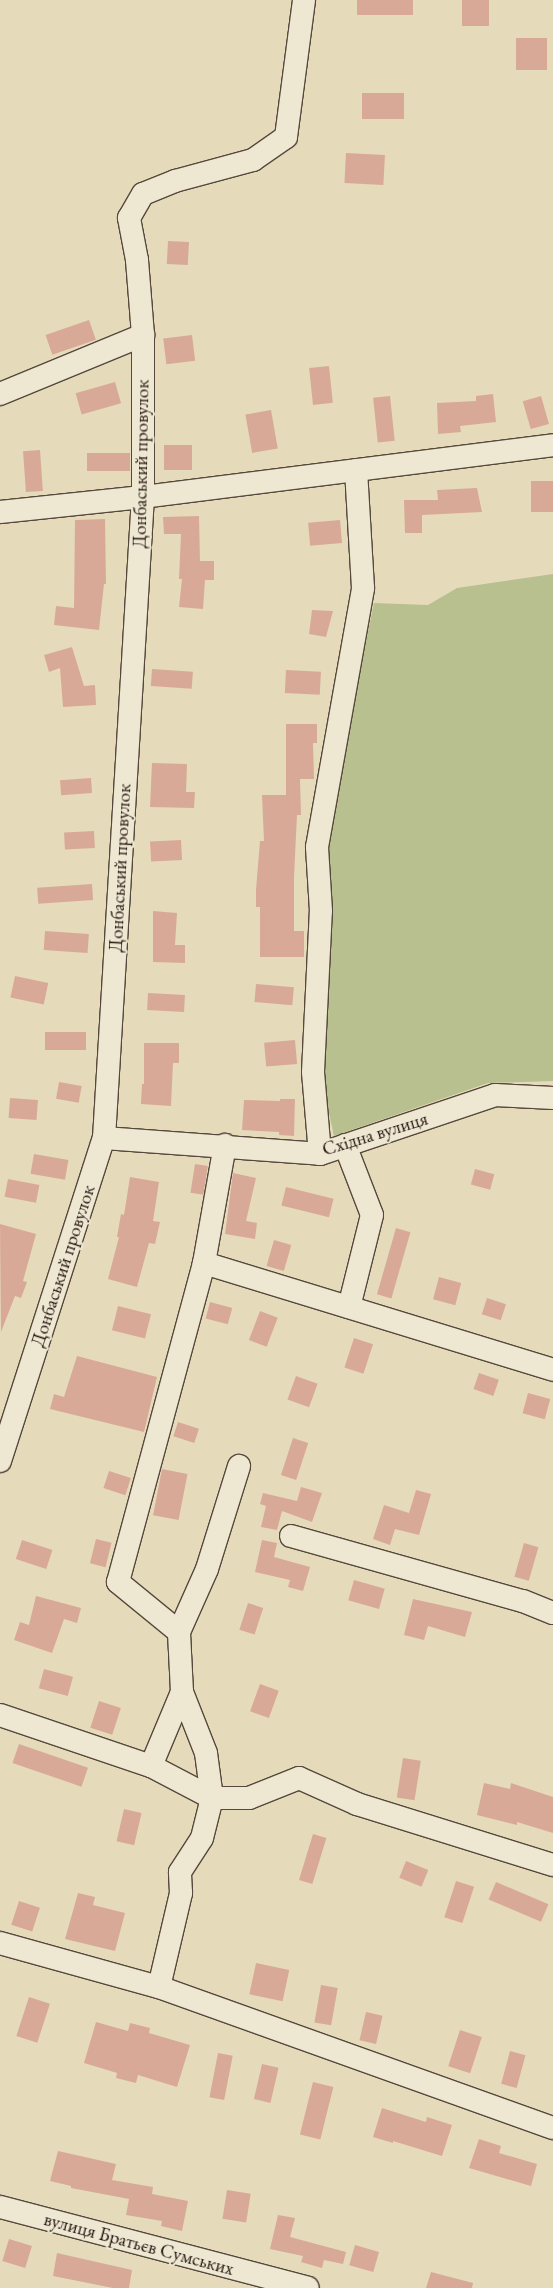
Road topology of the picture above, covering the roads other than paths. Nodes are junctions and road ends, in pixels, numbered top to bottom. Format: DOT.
graph roads {
  1 [pos="304,0"];
  2 [pos="143,335"];
  3 [pos="0,394"];
  4 [pos="553,445"];
  5 [pos="356,470"];
  6 [pos="143,497"];
  7 [pos="0,512"];
  8 [pos="553,1098"];
  9 [pos="104,1138"];
  10 [pos="225,1145"];
  11 [pos="345,1145"];
  12 [pos="320,1154"];
  13 [pos="204,1263"];
  14 [pos="349,1307"];
  15 [pos="553,1370"];
  16 [pos="0,1461"];
  17 [pos="239,1466"];
  18 [pos="291,1536"];
  19 [pos="553,1612"];
  20 [pos="179,1632"];
  21 [pos="182,1692"];
  22 [pos="0,1715"];
  23 [pos="151,1766"];
  24 [pos="212,1798"];
  25 [pos="553,1865"];
  26 [pos="0,1943"];
  27 [pos="159,1988"];
  28 [pos="553,2128"];
  29 [pos="0,2207"];
  30 [pos="308,2288"];
  1 -- 2 [label="street, Донбаський провулок"];
  2 -- 3 [label="street"];
  2 -- 6 [label="street, Донбаський провулок"];
  4 -- 5 [label="street"];
  5 -- 6 [label="street"];
  5 -- 12 [label="street"];
  6 -- 7 [label="street"];
  6 -- 9 [label="street, Донбаський провулок"];
  8 -- 11 [label="street, Східна вулиця"];
  9 -- 10 [label="street, Східна вулиця"];
  9 -- 16 [label="street, Донбаський провулок"];
  10 -- 12 [label="street, Східна вулиця"];
  10 -- 13 [label="street"];
  11 -- 12 [label="street, Східна вулиця"];
  11 -- 14 [label="street"];
  13 -- 14 [label="street"];
  13 -- 20 [label="street"];
  14 -- 15 [label="street"];
  17 -- 20 [label="street"];
  18 -- 19 [label="street"];
  20 -- 21 [label="street"];
  21 -- 23 [label="street"];
  21 -- 24 [label="street"];
  22 -- 23 [label="street"];
  23 -- 24 [label="street"];
  24 -- 25 [label="street"];
  24 -- 27 [label="street"];
  26 -- 27 [label="street"];
  27 -- 28 [label="street"];
  29 -- 30 [label="street, вулиця Братьєв Сумських"];
}
